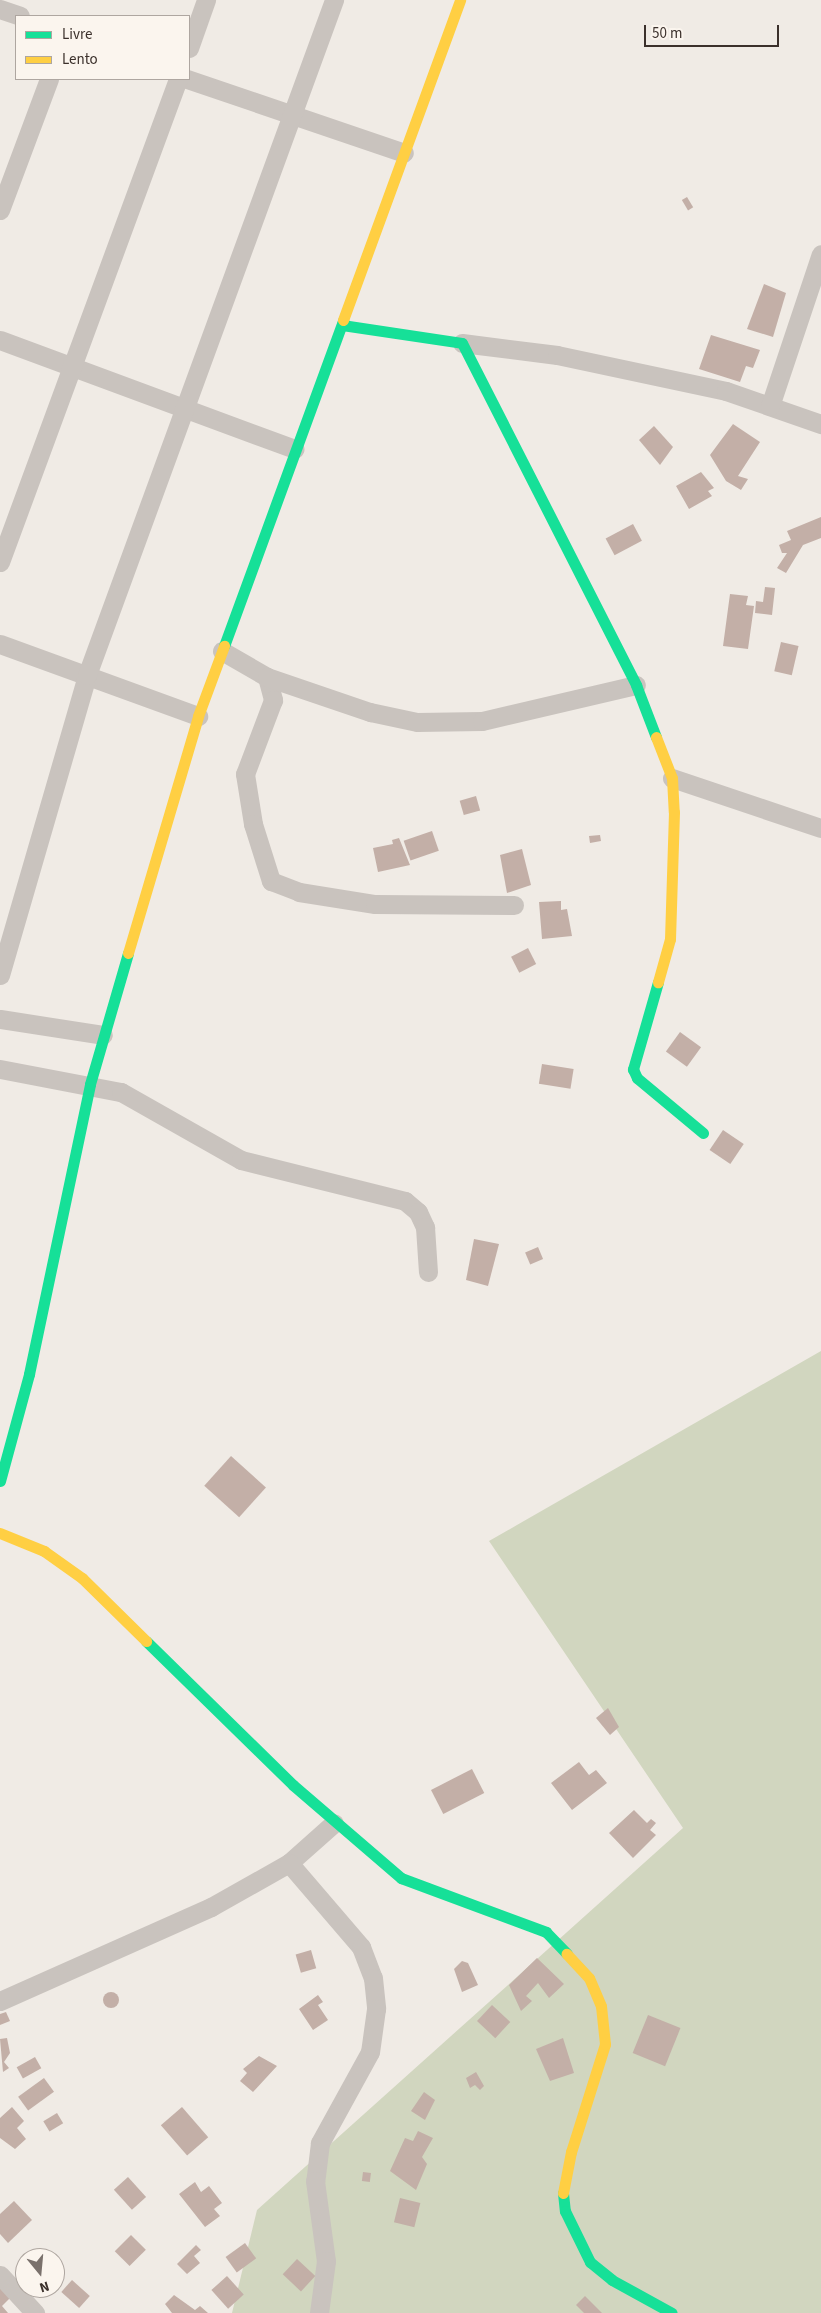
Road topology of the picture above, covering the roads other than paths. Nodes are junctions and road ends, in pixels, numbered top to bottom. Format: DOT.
graph roads {
  1 [pos="206,0"];
  2 [pos="334,0"];
  3 [pos="460,0"];
  4 [pos="0,9"];
  5 [pos="17,15"];
  6 [pos="190,45"];
  7 [pos="49,80"];
  8 [pos="178,80"];
  9 [pos="190,80"];
  10 [pos="292,114"];
  11 [pos="404,153"];
  12 [pos="0,210"];
  13 [pos="821,254"];
  14 [pos="342,325"];
  15 [pos="0,340"];
  16 [pos="462,343"];
  17 [pos="72,366"];
  18 [pos="770,406"];
  19 [pos="187,408"];
  20 [pos="821,424"];
  21 [pos="295,449"];
  22 [pos="0,562"];
  23 [pos="0,644"];
  24 [pos="222,651"];
  25 [pos="87,675"];
  26 [pos="268,677"];
  27 [pos="636,685"];
  28 [pos="198,716"];
  29 [pos="672,778"];
  30 [pos="821,828"];
  31 [pos="514,905"];
  32 [pos="0,975"];
  33 [pos="0,1019"];
  34 [pos="103,1034"];
  35 [pos="0,1069"];
  36 [pos="90,1084"];
  37 [pos="703,1133"];
  38 [pos="428,1272"];
  39 [pos="0,1481"];
  40 [pos="0,1533"];
  41 [pos="334,1823"];
  42 [pos="289,1863"];
  43 [pos="0,2001"];
  44 [pos="0,2276"];
  45 [pos="35,2313"];
  46 [pos="319,2313"];
  47 [pos="672,2313"];
  1 -- 6 [label="street"];
  2 -- 10 [label="street"];
  3 -- 11 [label="street"];
  4 -- 5 [label="street"];
  7 -- 12 [label="street"];
  8 -- 17 [label="street"];
  9 -- 10 [label="street"];
  10 -- 11 [label="street"];
  10 -- 19 [label="street"];
  11 -- 14 [label="street"];
  13 -- 18 [label="street"];
  14 -- 16 [label="street"];
  14 -- 21 [label="street"];
  15 -- 17 [label="street"];
  16 -- 18 [label="street"];
  16 -- 27 [label="street"];
  17 -- 19 [label="street"];
  17 -- 22 [label="street"];
  18 -- 20 [label="street"];
  19 -- 21 [label="street"];
  19 -- 25 [label="street"];
  21 -- 24 [label="street"];
  23 -- 25 [label="street"];
  24 -- 26 [label="street"];
  24 -- 28 [label="street"];
  25 -- 28 [label="street"];
  25 -- 32 [label="street"];
  26 -- 27 [label="street"];
  26 -- 31 [label="street"];
  27 -- 29 [label="street"];
  28 -- 34 [label="street"];
  29 -- 30 [label="street"];
  29 -- 37 [label="street"];
  33 -- 34 [label="street"];
  34 -- 36 [label="street"];
  35 -- 36 [label="street"];
  36 -- 38 [label="street"];
  36 -- 39 [label="street"];
  40 -- 41 [label="street"];
  41 -- 42 [label="street"];
  41 -- 47 [label="street"];
  42 -- 43 [label="street"];
  42 -- 46 [label="street"];
  44 -- 45 [label="street"];
}
